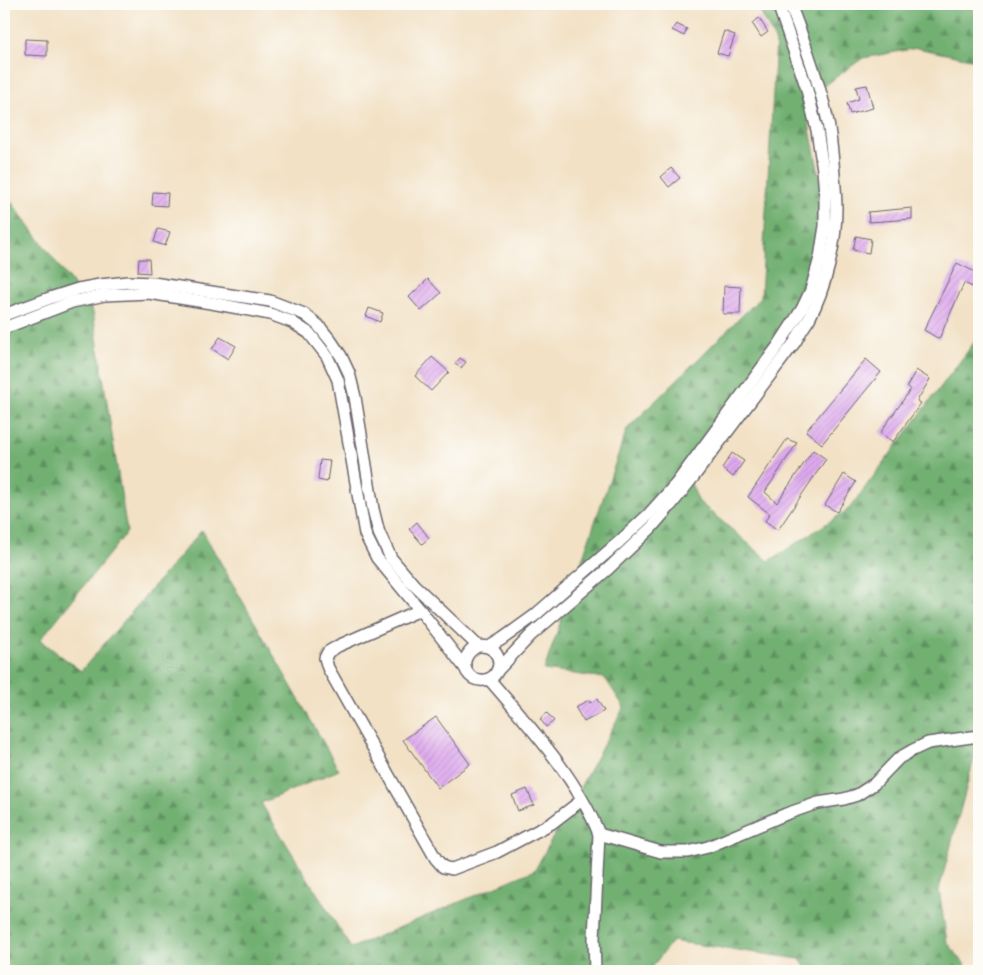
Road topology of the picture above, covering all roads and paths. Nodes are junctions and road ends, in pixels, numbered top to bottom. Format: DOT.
graph roads {
  1 [pos="778,4"];
  2 [pos="790,4"];
  3 [pos="4,315"];
  4 [pos="4,328"];
  5 [pos="420,610"];
  6 [pos="483,647"];
  7 [pos="466,670"];
  8 [pos="493,675"];
  9 [pos="979,736"];
  10 [pos="582,800"];
  11 [pos="599,834"];
  12 [pos="595,971"];
  1 -- 6 [label="street"];
  2 -- 8 [label="street"];
  3 -- 6 [label="street"];
  4 -- 5 [label="street"];
  5 -- 7 [label="street"];
  5 -- 10 [label="street"];
  6 -- 7 [label="street"];
  6 -- 8 [label="street"];
  7 -- 8 [label="street"];
  8 -- 10 [label="street"];
  9 -- 11 [label="street"];
  10 -- 11 [label="street"];
  11 -- 12 [label="street"];
}
